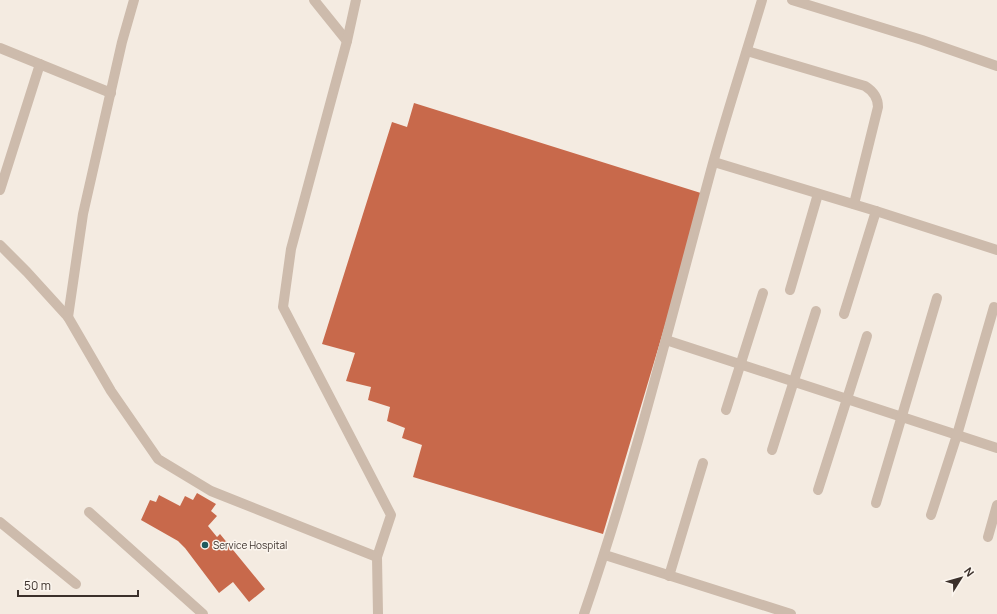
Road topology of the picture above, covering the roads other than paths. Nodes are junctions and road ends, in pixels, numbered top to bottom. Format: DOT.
graph roads {
  1 [pos="134,0"];
  2 [pos="314,0"];
  3 [pos="356,0"];
  4 [pos="762,0"];
  5 [pos="792,0"];
  6 [pos="347,41"];
  7 [pos="0,48"];
  8 [pos="746,51"];
  9 [pos="40,64"];
  10 [pos="997,66"];
  11 [pos="111,93"];
  12 [pos="714,162"];
  13 [pos="0,190"];
  14 [pos="818,194"];
  15 [pos="854,204"];
  16 [pos="876,211"];
  17 [pos="0,245"];
  18 [pos="997,250"];
  19 [pos="790,290"];
  20 [pos="763,293"];
  21 [pos="937,298"];
  22 [pos="994,307"];
  23 [pos="816,311"];
  24 [pos="844,314"];
  25 [pos="68,317"];
  26 [pos="867,336"];
  27 [pos="666,340"];
  28 [pos="741,365"];
  29 [pos="794,382"];
  30 [pos="847,400"];
  31 [pos="726,410"];
  32 [pos="902,417"];
  33 [pos="957,435"];
  34 [pos="997,448"];
  35 [pos="772,450"];
  36 [pos="703,463"];
  37 [pos="818,490"];
  38 [pos="876,503"];
  39 [pos="997,505"];
  40 [pos="89,512"];
  41 [pos="931,515"];
  42 [pos="0,522"];
  43 [pos="988,537"];
  44 [pos="605,555"];
  45 [pos="377,557"];
  46 [pos="669,576"];
  47 [pos="76,584"];
  48 [pos="203,614"];
  49 [pos="378,614"];
  50 [pos="584,614"];
  51 [pos="791,614"];
  1 -- 11 [label="street"];
  2 -- 6 [label="street"];
  3 -- 6 [label="street"];
  4 -- 8 [label="street"];
  5 -- 10 [label="street"];
  6 -- 45 [label="street"];
  7 -- 9 [label="street"];
  8 -- 12 [label="street"];
  8 -- 15 [label="street"];
  9 -- 11 [label="street"];
  9 -- 13 [label="street"];
  11 -- 25 [label="street"];
  12 -- 14 [label="street"];
  12 -- 27 [label="street"];
  14 -- 15 [label="street"];
  14 -- 19 [label="street"];
  15 -- 16 [label="street"];
  16 -- 18 [label="street"];
  16 -- 24 [label="street"];
  17 -- 25 [label="street"];
  20 -- 28 [label="street"];
  21 -- 32 [label="street"];
  22 -- 33 [label="street"];
  23 -- 29 [label="street"];
  25 -- 45 [label="street"];
  26 -- 30 [label="street"];
  27 -- 28 [label="street"];
  27 -- 44 [label="street"];
  28 -- 29 [label="street"];
  28 -- 31 [label="street"];
  29 -- 30 [label="street"];
  29 -- 35 [label="street"];
  30 -- 32 [label="street"];
  30 -- 37 [label="street"];
  32 -- 33 [label="street"];
  32 -- 38 [label="street"];
  33 -- 34 [label="street"];
  33 -- 41 [label="street"];
  36 -- 46 [label="street"];
  39 -- 43 [label="street"];
  40 -- 48 [label="street"];
  42 -- 47 [label="street"];
  44 -- 46 [label="street"];
  44 -- 50 [label="street"];
  45 -- 49 [label="street"];
  46 -- 51 [label="street"];
}
